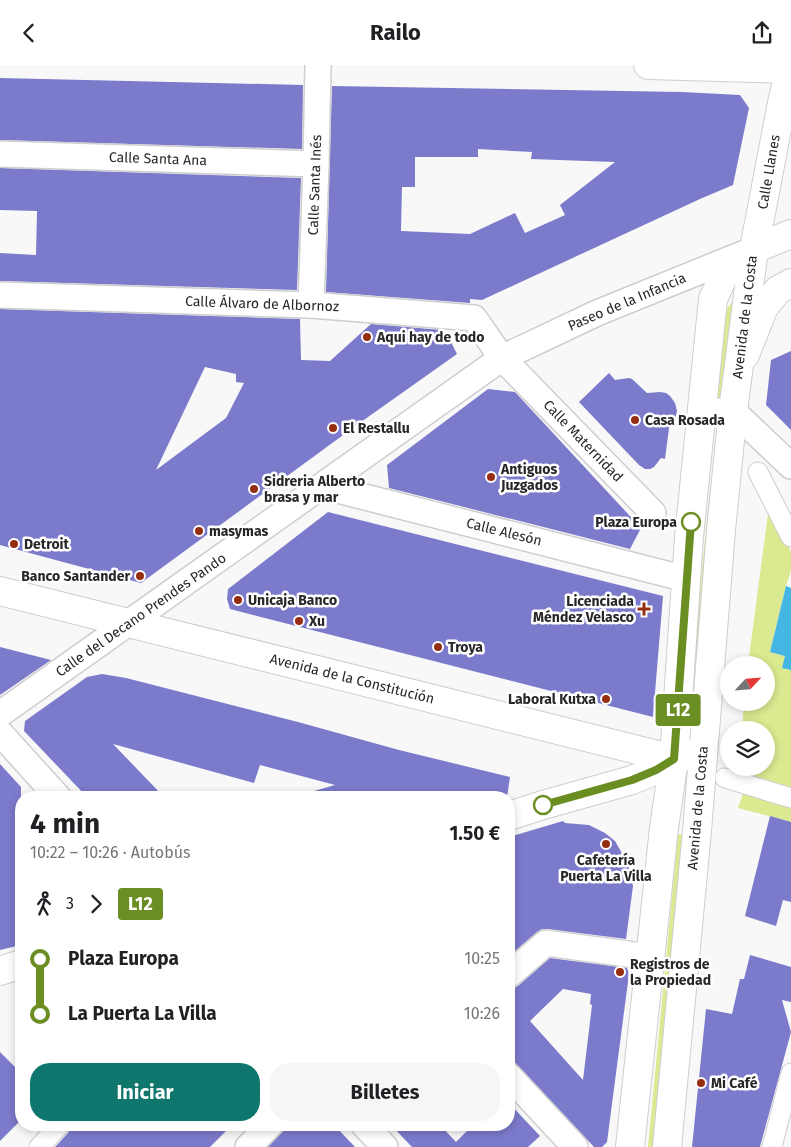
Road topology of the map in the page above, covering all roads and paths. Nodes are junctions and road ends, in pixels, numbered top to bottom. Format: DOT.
graph roads {
  1 [pos="318,65"];
  2 [pos="648,65"];
  3 [pos="791,67"];
  4 [pos="0,155"];
  5 [pos="316,164"];
  6 [pos="791,234"];
  7 [pos="754,249"];
  8 [pos="791,283"];
  9 [pos="0,295"];
  10 [pos="312,305"];
  11 [pos="502,358"];
  12 [pos="740,366"];
  13 [pos="702,411"];
  14 [pos="732,411"];
  15 [pos="791,466"];
  16 [pos="758,472"];
  17 [pos="322,486"];
  18 [pos="659,517"];
  19 [pos="791,537"];
  20 [pos="686,579"];
  21 [pos="0,591"];
  22 [pos="129,623"];
  23 [pos="0,714"];
  24 [pos="0,733"];
  25 [pos="704,747"];
  26 [pos="674,759"];
  27 [pos="725,778"];
  28 [pos="632,780"];
  29 [pos="53,791"];
  30 [pos="791,798"];
  31 [pos="515,814"];
  32 [pos="664,828"];
  33 [pos="650,957"];
  34 [pos="15,966"];
  35 [pos="515,970"];
  36 [pos="0,971"];
  37 [pos="643,1028"];
  38 [pos="791,1073"];
  39 [pos="515,1083"];
  40 [pos="54,1131"];
  41 [pos="264,1131"];
  42 [pos="370,1131"];
  43 [pos="563,1143"];
  44 [pos="774,1146"];
  45 [pos="39,1147"];
  46 [pos="248,1147"];
  47 [pos="385,1147"];
  48 [pos="630,1147"];
  49 [pos="639,1147"];
  50 [pos="667,1147"];
  1 -- 5 [label="street, Calle Santa Inés"];
  2 -- 3 [label="main road"];
  3 -- 7 [label="main road, Calle Llanes"];
  4 -- 5 [label="street, Calle Santa Ana"];
  5 -- 10 [label="street, Calle Santa Inés"];
  6 -- 7 [label="main road"];
  7 -- 11 [label="street, Paseo de la Infancia"];
  7 -- 12 [label="main road, Avenida de la Costa"];
  7 -- 13 [label="main road, Avenida de la Costa"];
  8 -- 12 [label="main road"];
  9 -- 10 [label="street, Calle Álvaro de Albornoz"];
  10 -- 11 [label="street, Calle Álvaro de Albornoz"];
  11 -- 17 [label="street, Calle del Decano Prendes Pando"];
  11 -- 18 [label="street, Calle Maternidad"];
  12 -- 14 [label="main road, Avenida de la Costa"];
  13 -- 14 [label="street"];
  13 -- 20 [label="main road, Avenida de la Costa"];
  14 -- 15 [label="street"];
  14 -- 25 [label="main road, Avenida de la Costa"];
  16 -- 19 [label="street"];
  17 -- 20 [label="street, Calle Alesón"];
  17 -- 22 [label="street, Calle del Decano Prendes Pando"];
  20 -- 26 [label="main road, Avenida de la Costa"];
  21 -- 22 [label="main road, Avenida de la Constitución"];
  22 -- 23 [label="street, Calle del Decano Prendes Pando"];
  22 -- 26 [label="main road, Avenida de la Constitución"];
  24 -- 29 [label="street"];
  25 -- 26 [label="main road"];
  25 -- 50 [label="main road, Avenida de la Costa"];
  26 -- 28 [label="main road"];
  26 -- 32 [label="main road, Avenida de la Costa"];
  27 -- 30 [label="street"];
  28 -- 31 [label="main road"];
  28 -- 32 [label="main road"];
  32 -- 33 [label="main road, Avenida de la Costa"];
  33 -- 35 [label="street"];
  33 -- 37 [label="main road, Avenida de la Costa"];
  34 -- 36 [label="main road"];
  37 -- 48 [label="main road, Avenida de la Costa"];
  37 -- 49 [label="street"];
  38 -- 44 [label="street"];
  39 -- 43 [label="street"];
  40 -- 45 [label="street"];
  41 -- 46 [label="street"];
  42 -- 47 [label="street"];
}
